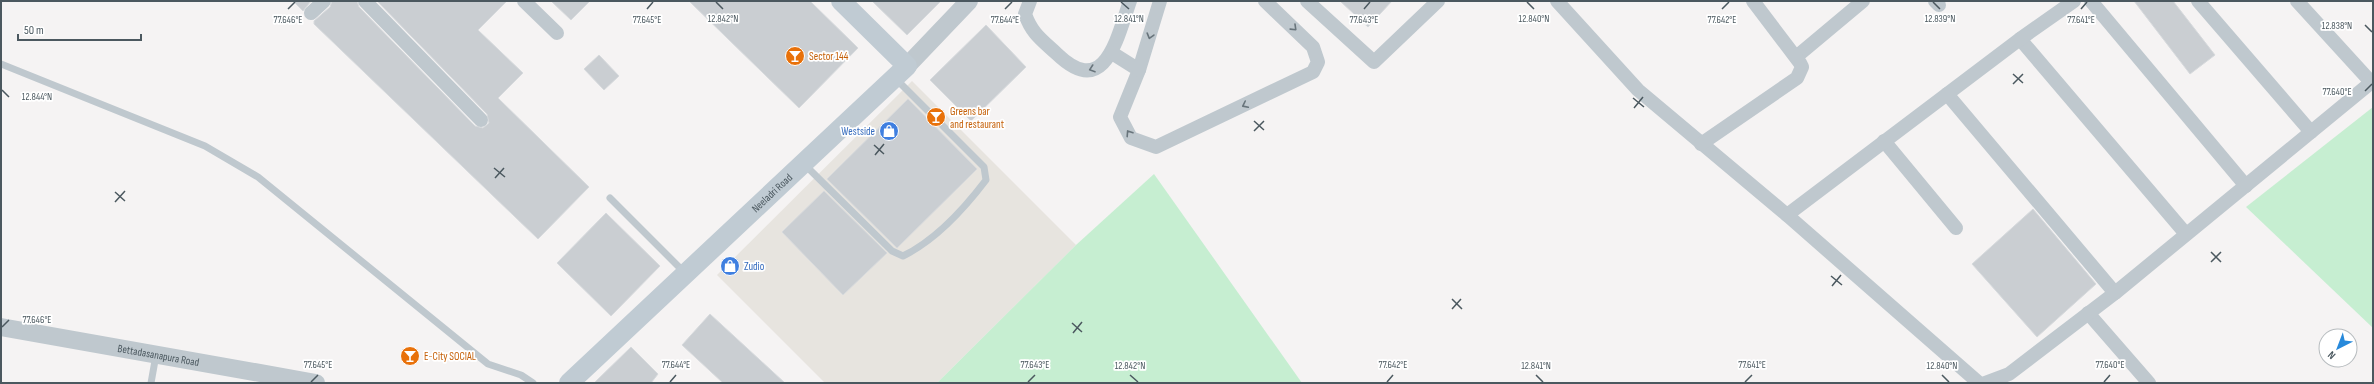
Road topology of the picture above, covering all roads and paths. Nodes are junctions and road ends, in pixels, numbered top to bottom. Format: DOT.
graph roads {
  1 [pos="324,1"];
  2 [pos="365,1"];
  3 [pos="524,1"];
  4 [pos="841,1"];
  5 [pos="969,1"];
  6 [pos="1030,1"];
  7 [pos="1130,1"];
  8 [pos="1160,1"];
  9 [pos="1265,1"];
  10 [pos="1307,1"];
  11 [pos="1438,1"];
  12 [pos="1557,1"];
  13 [pos="1863,1"];
  14 [pos="2074,1"];
  15 [pos="2091,1"];
  16 [pos="2198,1"];
  17 [pos="2298,1"];
  18 [pos="1761,4"];
  19 [pos="311,13"];
  20 [pos="557,34"];
  21 [pos="2020,39"];
  22 [pos="1112,53"];
  23 [pos="1796,57"];
  24 [pos="1,64"];
  25 [pos="1139,70"];
  26 [pos="900,72"];
  27 [pos="2372,82"];
  28 [pos="1947,94"];
  29 [pos="481,120"];
  30 [pos="2311,132"];
  31 [pos="1884,141"];
  32 [pos="1701,144"];
  33 [pos="804,164"];
  34 [pos="2246,186"];
  35 [pos="610,198"];
  36 [pos="1787,215"];
  37 [pos="1956,228"];
  38 [pos="2186,234"];
  39 [pos="686,274"];
  40 [pos="2115,293"];
  41 [pos="2088,313"];
  42 [pos="1,327"];
  43 [pos="156,355"];
  44 [pos="2147,382"];
  45 [pos="151,383"];
  46 [pos="316,383"];
  47 [pos="533,383"];
  48 [pos="569,383"];
  49 [pos="1978,383"];
  50 [pos="1985,383"];
  1 -- 19 [label="street"];
  2 -- 29 [label="street"];
  3 -- 20 [label="street"];
  4 -- 26 [label="main road"];
  5 -- 26 [label="street"];
  22 -- 6 [label="street, one-way"];
  7 -- 22 [label="street"];
  8 -- 25 [label="street, one-way"];
  9 -- 25 [label="street, one-way"];
  10 -- 11 [label="street"];
  12 -- 32 [label="street"];
  13 -- 23 [label="street"];
  14 -- 21 [label="street"];
  15 -- 34 [label="street"];
  16 -- 30 [label="street"];
  17 -- 27 [label="street"];
  18 -- 23 [label="street"];
  21 -- 28 [label="street"];
  21 -- 38 [label="street"];
  22 -- 25 [label="street"];
  23 -- 32 [label="street"];
  24 -- 47 [label="lane"];
  26 -- 33 [label="main road, Neeladri Road"];
  26 -- 33 [label="lane"];
  27 -- 30 [label="street"];
  28 -- 31 [label="street"];
  28 -- 40 [label="street"];
  30 -- 34 [label="street"];
  31 -- 36 [label="street"];
  31 -- 37 [label="street"];
  32 -- 36 [label="street"];
  33 -- 39 [label="main road, Neeladri Road"];
  34 -- 38 [label="street"];
  35 -- 39 [label="lane"];
  36 -- 49 [label="street"];
  38 -- 40 [label="street"];
  39 -- 48 [label="main road, Neeladri Road"];
  40 -- 41 [label="street"];
  41 -- 44 [label="street"];
  41 -- 50 [label="street"];
  42 -- 43 [label="street, Bettadasanapura Road"];
  43 -- 45 [label="lane"];
  43 -- 46 [label="street, Bettadasanapura Road"];
}
